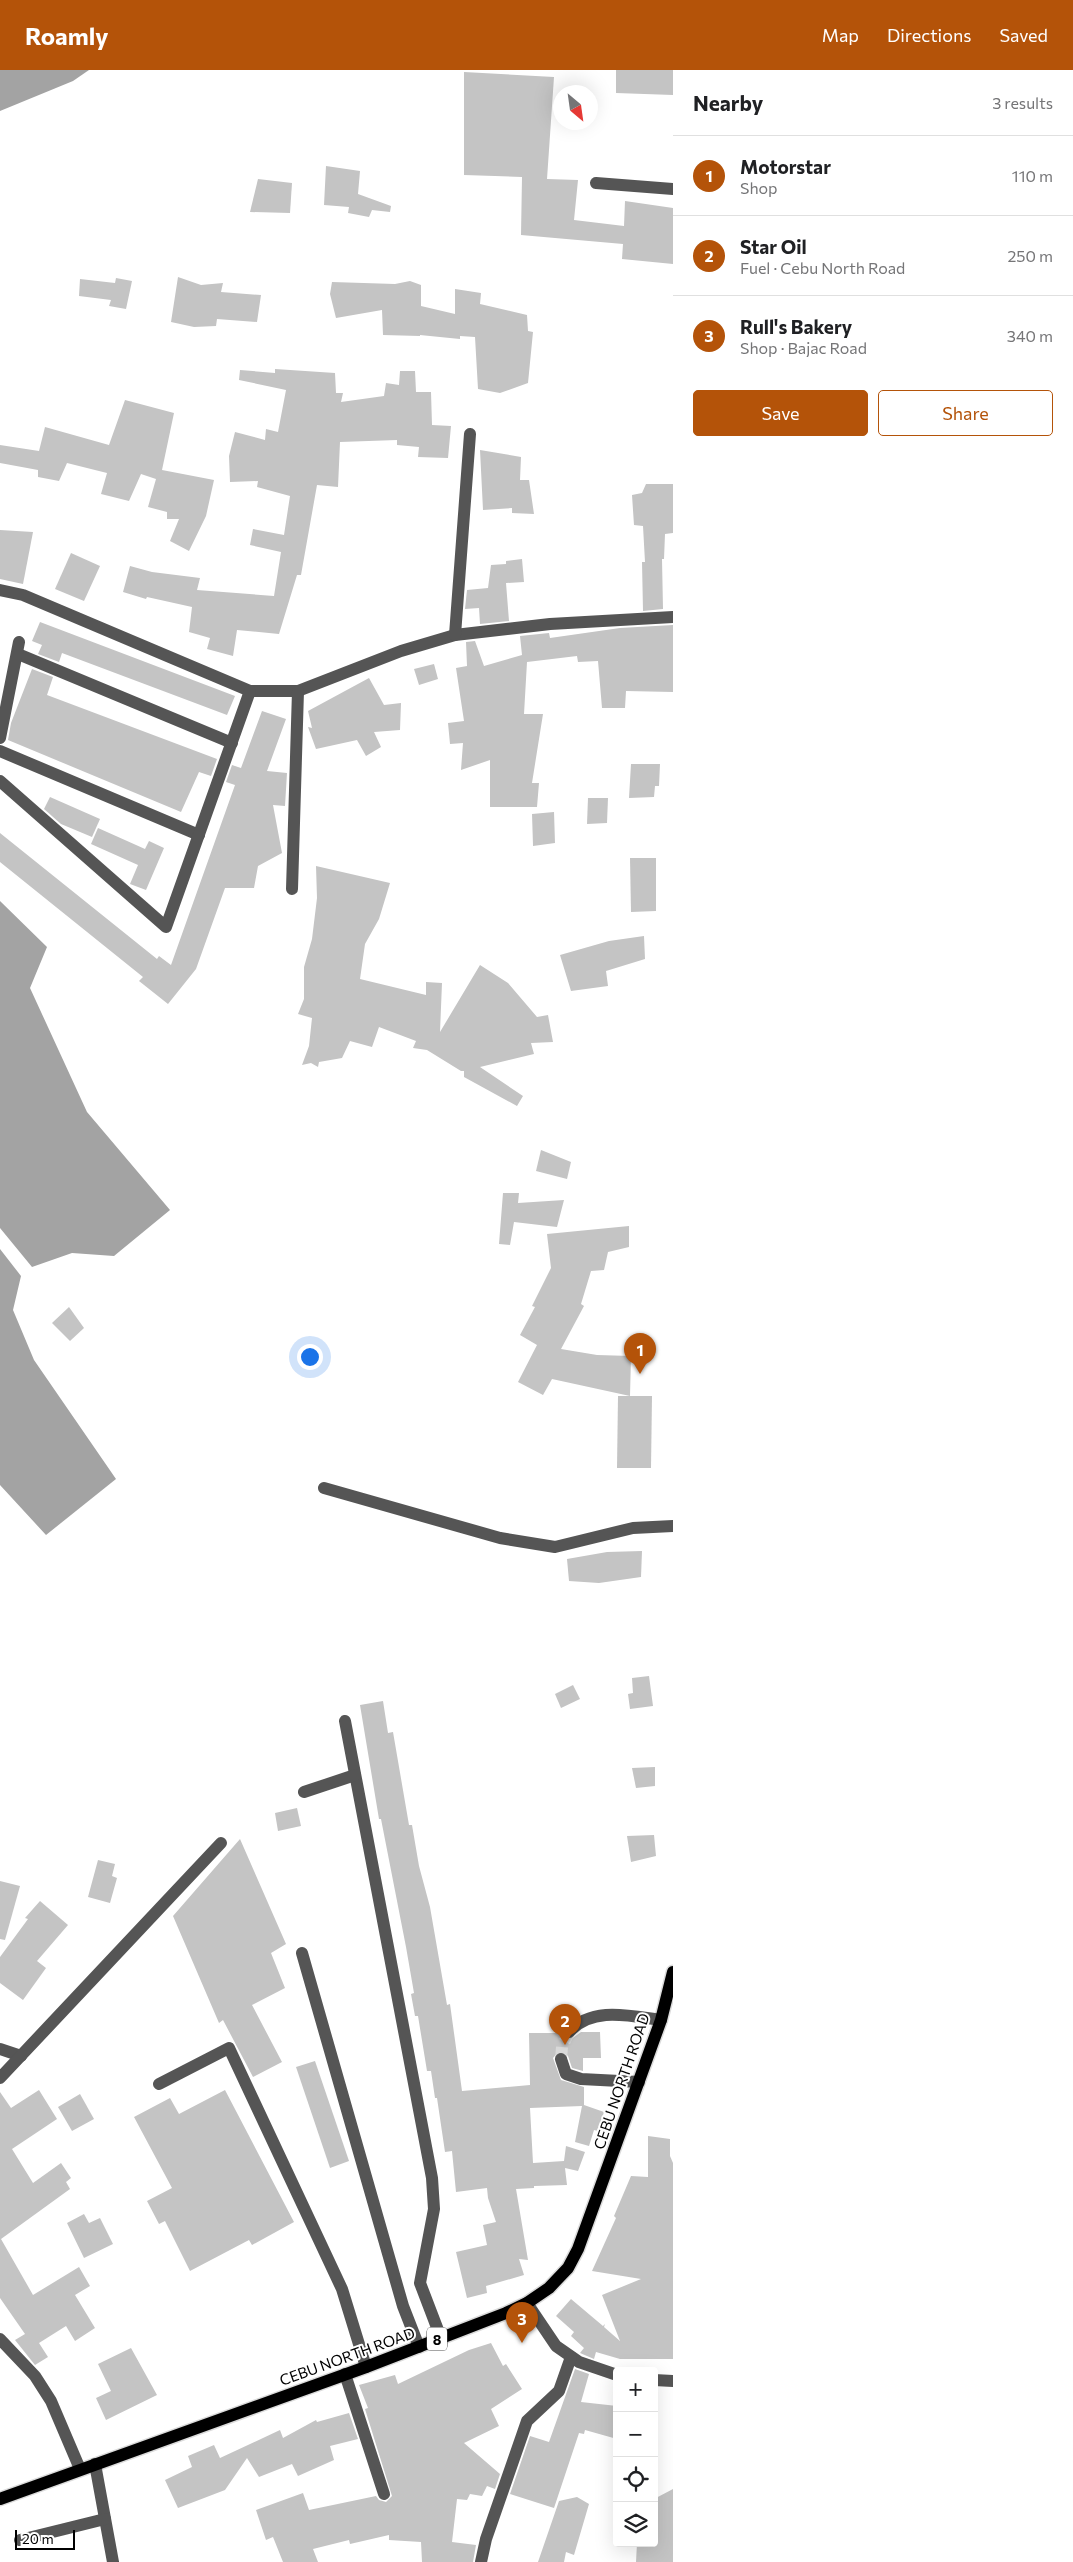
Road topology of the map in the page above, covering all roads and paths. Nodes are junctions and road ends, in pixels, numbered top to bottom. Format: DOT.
graph roads {
  1 [pos="596,183"];
  2 [pos="673,189"];
  3 [pos="470,434"];
  4 [pos="0,590"];
  5 [pos="673,617"];
  6 [pos="455,634"];
  7 [pos="250,691"];
  8 [pos="298,691"];
  9 [pos="0,738"];
  10 [pos="232,743"];
  11 [pos="0,751"];
  12 [pos="0,782"];
  13 [pos="199,835"];
  14 [pos="292,889"];
  15 [pos="324,1488"];
  16 [pos="673,1526"];
  17 [pos="345,1721"];
  18 [pos="355,1775"];
  19 [pos="304,1792"];
  20 [pos="221,1843"];
  21 [pos="302,1953"];
  22 [pos="673,1972"];
  23 [pos="670,1996"];
  24 [pos="661,2020"];
  25 [pos="570,2032"];
  26 [pos="0,2049"];
  27 [pos="21,2056"];
  28 [pos="561,2059"];
  29 [pos="0,2078"];
  30 [pos="639,2082"];
  31 [pos="159,2084"];
  32 [pos="527,2303"];
  33 [pos="441,2338"];
  34 [pos="0,2339"];
  35 [pos="419,2347"];
  36 [pos="572,2357"];
  37 [pos="366,2367"];
  38 [pos="345,2374"];
  39 [pos="613,2374"];
  40 [pos="658,2380"];
  41 [pos="673,2381"];
  42 [pos="95,2464"];
  43 [pos="80,2469"];
  44 [pos="384,2494"];
  45 [pos="0,2499"];
  46 [pos="105,2519"];
  47 [pos="20,2540"];
  48 [pos="113,2562"];
  49 [pos="481,2562"];
  1 -- 2 [label="street"];
  3 -- 6 [label="street"];
  4 -- 7 [label="street"];
  5 -- 6 [label="street"];
  6 -- 8 [label="street"];
  7 -- 8 [label="street"];
  7 -- 10 [label="street"];
  8 -- 14 [label="street"];
  9 -- 10 [label="street"];
  10 -- 13 [label="street"];
  11 -- 13 [label="street"];
  12 -- 13 [label="street"];
  15 -- 16 [label="street"];
  17 -- 18 [label="street"];
  18 -- 19 [label="street"];
  18 -- 33 [label="street"];
  20 -- 27 [label="street"];
  21 -- 35 [label="street"];
  22 -- 23 [label="main road, CEBU NORTH ROAD / 8"];
  23 -- 24 [label="main road, CEBU NORTH ROAD / 8"];
  24 -- 25 [label="street"];
  24 -- 30 [label="main road, CEBU NORTH ROAD / 8"];
  26 -- 27 [label="street"];
  27 -- 29 [label="street"];
  28 -- 30 [label="street"];
  30 -- 32 [label="main road, CEBU NORTH ROAD / 8"];
  31 -- 37 [label="street"];
  32 -- 33 [label="main road, CEBU NORTH ROAD / 8"];
  32 -- 36 [label="street"];
  33 -- 35 [label="main road, CEBU NORTH ROAD / 8"];
  34 -- 43 [label="street"];
  35 -- 37 [label="main road, CEBU NORTH ROAD / 8"];
  36 -- 39 [label="street"];
  36 -- 49 [label="street"];
  37 -- 38 [label="main road, CEBU NORTH ROAD / 8"];
  38 -- 42 [label="main road, CEBU NORTH ROAD / 8"];
  38 -- 44 [label="street"];
  40 -- 41 [label="street"];
  42 -- 43 [label="main road, CEBU NORTH ROAD / 8"];
  42 -- 46 [label="street"];
  43 -- 45 [label="main road, CEBU NORTH ROAD / 8"];
  46 -- 47 [label="street"];
  46 -- 48 [label="street"];
}
